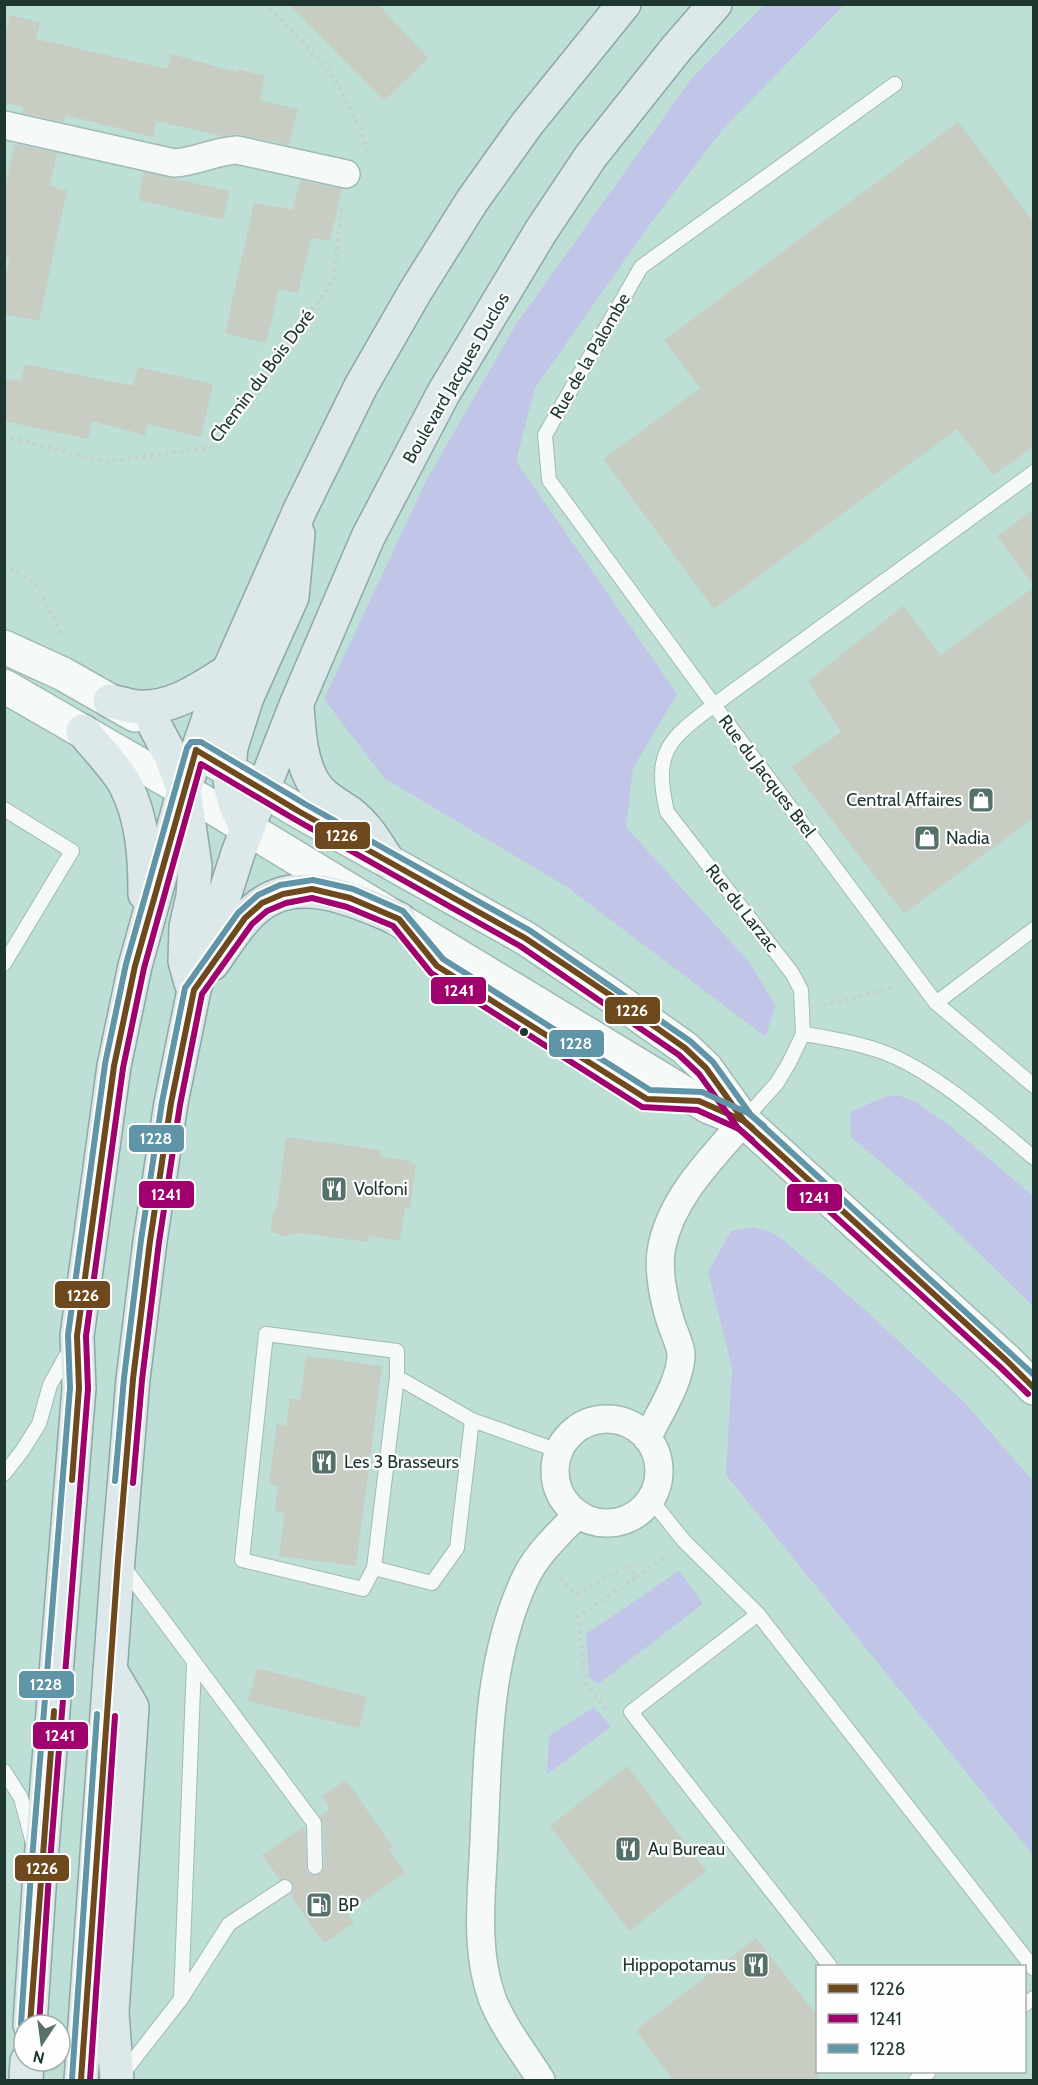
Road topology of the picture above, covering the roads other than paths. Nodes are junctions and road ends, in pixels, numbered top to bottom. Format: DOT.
graph roads {
  1 [pos="624,4"];
  2 [pos="715,4"];
  3 [pos="895,84"];
  4 [pos="4,125"];
  5 [pos="346,174"];
  6 [pos="1034,472"];
  7 [pos="300,510"];
  8 [pos="4,647"];
  9 [pos="226,672"];
  10 [pos="4,686"];
  11 [pos="110,701"];
  12 [pos="296,705"];
  13 [pos="714,705"];
  14 [pos="155,726"];
  15 [pos="83,731"];
  16 [pos="196,750"];
  17 [pos="229,769"];
  18 [pos="184,789"];
  19 [pos="263,789"];
  20 [pos="7,815"];
  21 [pos="247,828"];
  22 [pos="388,861"];
  23 [pos="399,919"];
  24 [pos="1034,929"];
  25 [pos="144,935"];
  26 [pos="4,964"];
  27 [pos="194,990"];
  28 [pos="936,1003"];
  29 [pos="803,1034"];
  30 [pos="1034,1086"];
  31 [pos="744,1120"];
  32 [pos="1034,1158"];
  33 [pos="76,1336"];
  34 [pos="397,1377"];
  35 [pos="1034,1388"];
  36 [pos="472,1420"];
  37 [pos="647,1438"];
  38 [pos="559,1451"];
  39 [pos="4,1474"];
  40 [pos="651,1500"];
  41 [pos="578,1514"];
  42 [pos="118,1560"];
  43 [pos="374,1568"];
  44 [pos="758,1614"];
  45 [pos="194,1663"];
  46 [pos="110,1670"];
  47 [pos="4,1771"];
  48 [pos="315,1867"];
  49 [pos="40,1873"];
  50 [pos="285,1887"];
  51 [pos="829,1965"];
  52 [pos="1034,1969"];
  53 [pos="181,1999"];
  54 [pos="31,2013"];
  55 [pos="81,2080"];
  56 [pos="118,2080"];
  57 [pos="542,2080"];
  1 -- 7 [label="main road"];
  2 -- 12 [label="main road, Boulevard Jacques Duclos"];
  3 -- 13 [label="lane, Rue de la Palombe"];
  4 -- 5 [label="street"];
  6 -- 13 [label="lane, Rue du Jacques Brel"];
  7 -- 9 [label="main road"];
  7 -- 17 [label="main road"];
  8 -- 11 [label="main road"];
  9 -- 11 [label="main road"];
  9 -- 16 [label="main road"];
  10 -- 15 [label="main road"];
  11 -- 14 [label="main road"];
  12 -- 19 [label="main road, Boulevard Jacques Duclos"];
  12 -- 22 [label="main road"];
  13 -- 28 [label="lane, Rue du Jacques Brel"];
  13 -- 29 [label="lane, Rue du Larzac"];
  14 -- 16 [label="main road"];
  14 -- 18 [label="main road"];
  15 -- 18 [label="main road"];
  15 -- 25 [label="main road"];
  16 -- 17 [label="main road"];
  16 -- 18 [label="main road"];
  17 -- 19 [label="main road"];
  17 -- 21 [label="main road"];
  18 -- 21 [label="main road"];
  18 -- 25 [label="main road"];
  18 -- 27 [label="main road"];
  19 -- 21 [label="main road, Boulevard Jacques Duclos"];
  19 -- 22 [label="main road"];
  20 -- 26 [label="lane"];
  21 -- 23 [label="main road"];
  21 -- 27 [label="main road, Boulevard Jacques Duclos"];
  22 -- 31 [label="main road"];
  23 -- 27 [label="main road"];
  23 -- 31 [label="main road"];
  24 -- 28 [label="lane"];
  25 -- 33 [label="main road"];
  27 -- 42 [label="main road, Boulevard Jacques Duclos"];
  28 -- 30 [label="lane, Rue du Jacques Brel"];
  29 -- 31 [label="lane, Rue du Larzac"];
  29 -- 32 [label="lane"];
  31 -- 35 [label="main road"];
  31 -- 37 [label="street"];
  33 -- 39 [label="lane"];
  33 -- 49 [label="main road"];
  34 -- 36 [label="lane"];
  34 -- 43 [label="lane"];
  34 -- 43 [label="lane"];
  36 -- 38 [label="lane"];
  36 -- 43 [label="lane"];
  37 -- 38 [label="street"];
  37 -- 40 [label="street"];
  38 -- 41 [label="street"];
  40 -- 41 [label="street"];
  40 -- 44 [label="lane"];
  41 -- 57 [label="street"];
  42 -- 45 [label="lane"];
  42 -- 46 [label="main road, Boulevard Jacques Duclos"];
  44 -- 51 [label="lane"];
  44 -- 52 [label="lane"];
  45 -- 48 [label="lane"];
  45 -- 53 [label="lane"];
  46 -- 55 [label="main road, Boulevard Jacques Duclos"];
  46 -- 56 [label="main road"];
  47 -- 49 [label="lane"];
  49 -- 54 [label="main road"];
  50 -- 53 [label="lane"];
  53 -- 56 [label="lane"];
}
